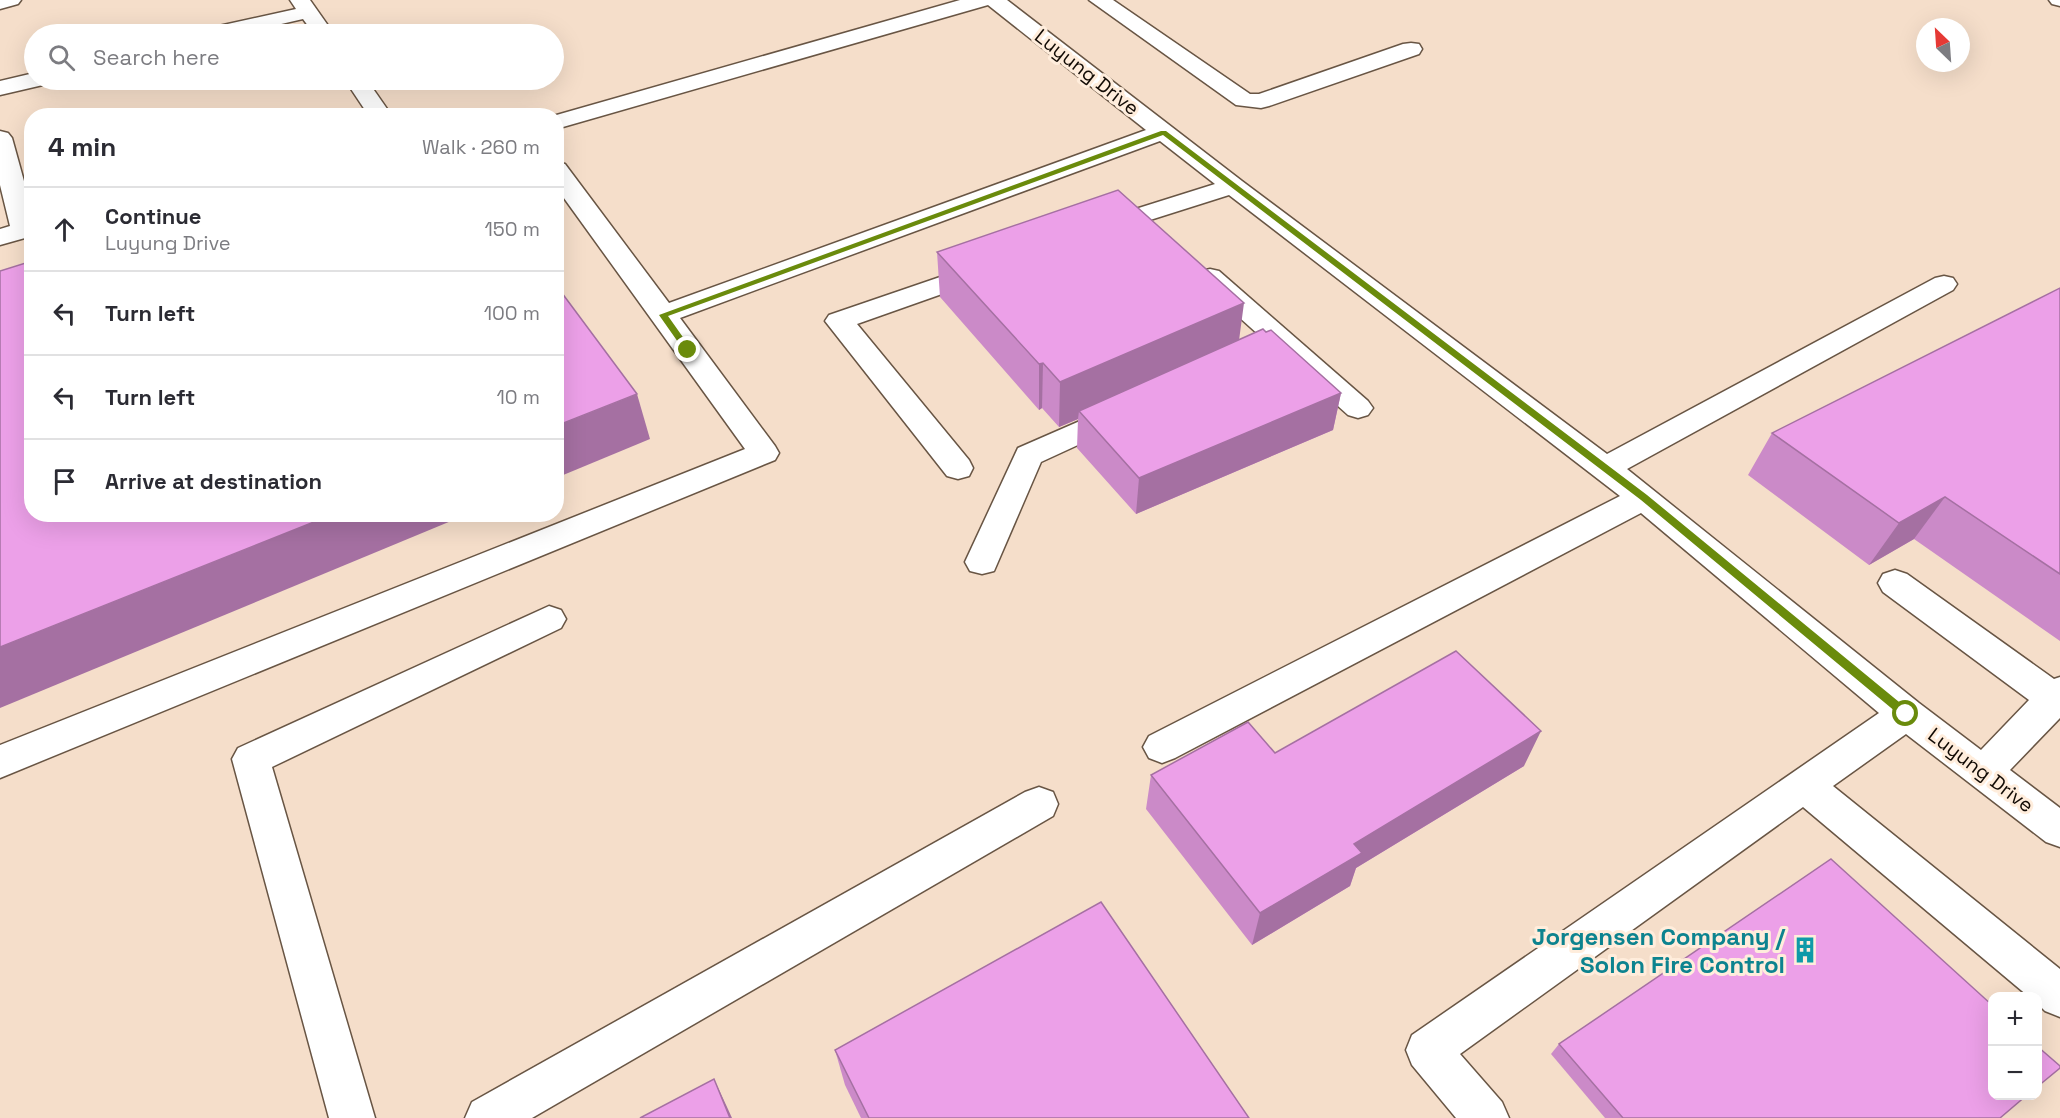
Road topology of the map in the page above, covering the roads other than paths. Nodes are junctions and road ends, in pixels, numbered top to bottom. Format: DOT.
graph roads {
  1 [pos="11,0"];
  2 [pos="1099,0"];
  3 [pos="0,3"];
  4 [pos="1002,3"];
  5 [pos="304,6"];
  6 [pos="246,24"];
  7 [pos="317,24"];
  8 [pos="1411,49"];
  9 [pos="24,83"];
  10 [pos="0,88"];
  11 [pos="363,90"];
  12 [pos="375,108"];
  13 [pos="564,120"];
  14 [pos="1163,132"];
  15 [pos="0,138"];
  16 [pos="564,180"];
  17 [pos="1233,186"];
  18 [pos="1139,215"];
  19 [pos="19,238"];
  20 [pos="1072,238"];
  21 [pos="1166,238"];
  22 [pos="1006,262"];
  23 [pos="1192,262"];
  24 [pos="1944,284"];
  25 [pos="663,315"];
  26 [pos="1282,341"];
  27 [pos="1250,355"];
  28 [pos="1145,403"];
  29 [pos="1358,408"];
  30 [pos="958,468"];
  31 [pos="1605,468"];
  32 [pos="1644,498"];
  33 [pos="982,562"];
  34 [pos="1895,583"];
  35 [pos="549,619"];
  36 [pos="2058,698"];
  37 [pos="1906,714"];
  38 [pos="1162,747"];
  39 [pos="0,762"];
  40 [pos="1984,771"];
  41 [pos="1804,785"];
  42 [pos="1039,804"];
  43 [pos="2060,830"];
  44 [pos="2060,996"];
  45 [pos="352,1118"];
  46 [pos="488,1118"];
  47 [pos="1486,1118"];
  1 -- 3 [label="street"];
  2 -- 8 [label="street"];
  4 -- 13 [label="street"];
  4 -- 14 [label="street, Luyung Drive"];
  5 -- 6 [label="street"];
  5 -- 7 [label="street"];
  9 -- 10 [label="street"];
  11 -- 12 [label="street"];
  14 -- 17 [label="street, Luyung Drive"];
  14 -- 25 [label="street"];
  15 -- 19 [label="street"];
  16 -- 25 [label="street"];
  17 -- 18 [label="street"];
  17 -- 31 [label="street, Luyung Drive"];
  18 -- 20 [label="street"];
  18 -- 21 [label="street"];
  22 -- 30 [label="street"];
  23 -- 26 [label="street"];
  24 -- 31 [label="street"];
  25 -- 39 [label="street"];
  26 -- 27 [label="street"];
  26 -- 29 [label="street"];
  28 -- 33 [label="street"];
  31 -- 32 [label="street, Luyung Drive"];
  32 -- 37 [label="street, Luyung Drive"];
  32 -- 38 [label="street"];
  34 -- 36 [label="street"];
  35 -- 45 [label="street"];
  36 -- 40 [label="street"];
  37 -- 40 [label="street, Luyung Drive"];
  37 -- 41 [label="street"];
  40 -- 43 [label="street, Luyung Drive"];
  41 -- 44 [label="street"];
  41 -- 47 [label="street"];
  42 -- 46 [label="street"];
}
